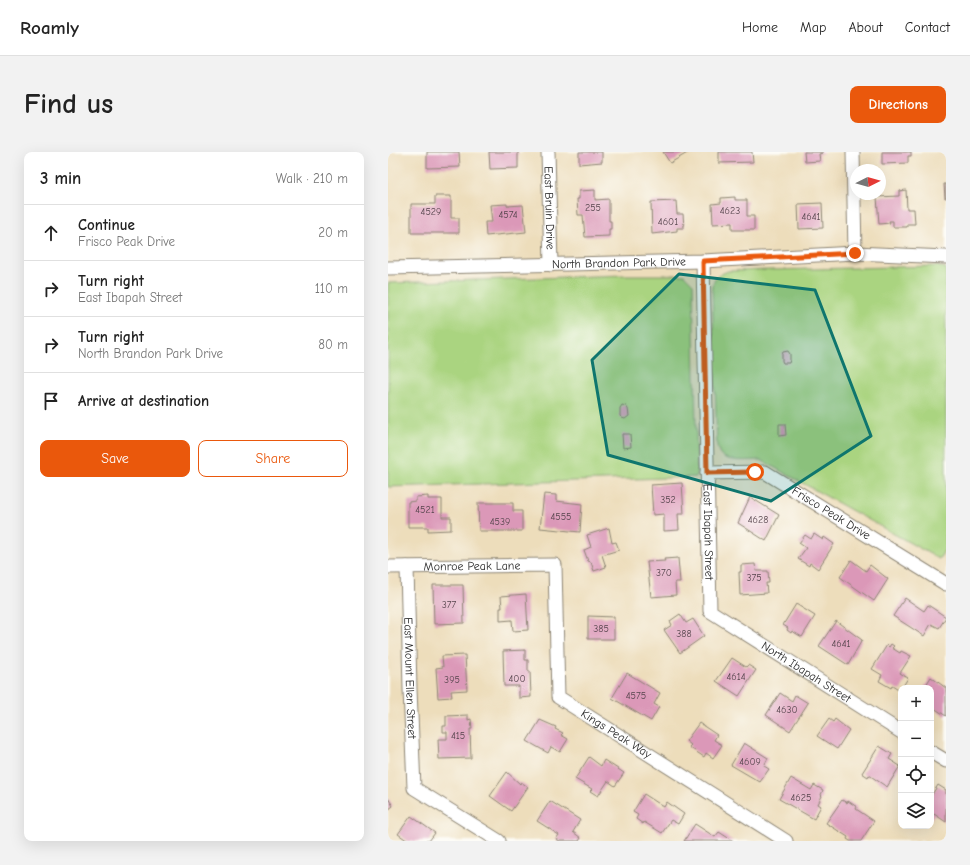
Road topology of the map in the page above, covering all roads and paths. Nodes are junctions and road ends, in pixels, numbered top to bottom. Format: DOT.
graph roads {
  1 [pos="548,152"];
  2 [pos="853,152"];
  3 [pos="855,253"];
  4 [pos="946,257"];
  5 [pos="703,261"];
  6 [pos="551,265"];
  7 [pos="388,268"];
  8 [pos="707,473"];
  9 [pos="555,565"];
  10 [pos="388,567"];
  11 [pos="407,567"];
  12 [pos="946,584"];
  13 [pos="710,611"];
  14 [pos="898,730"];
  15 [pos="934,754"];
  16 [pos="946,761"];
  17 [pos="499,841"];
  18 [pos="786,841"];
  1 -- 6 [label="street, East Bruin Drive"];
  2 -- 3 [label="street"];
  3 -- 4 [label="street, North Brandon Park Drive"];
  3 -- 5 [label="street, North Brandon Park Drive"];
  5 -- 6 [label="street, North Brandon Park Drive"];
  5 -- 8 [label="street, East Ibapah Street"];
  6 -- 7 [label="street, North Brandon Park Drive"];
  8 -- 12 [label="street, Frisco Peak Drive"];
  8 -- 13 [label="street, East Ibapah Street"];
  9 -- 11 [label="street, Monroe Peak Lane"];
  9 -- 18 [label="street, Kings Peak Way"];
  10 -- 11 [label="street, Monroe Peak Lane"];
  11 -- 17 [label="street, East Mount Ellen Street"];
  13 -- 14 [label="street, North Ibapah Street"];
  15 -- 16 [label="street"];
}
